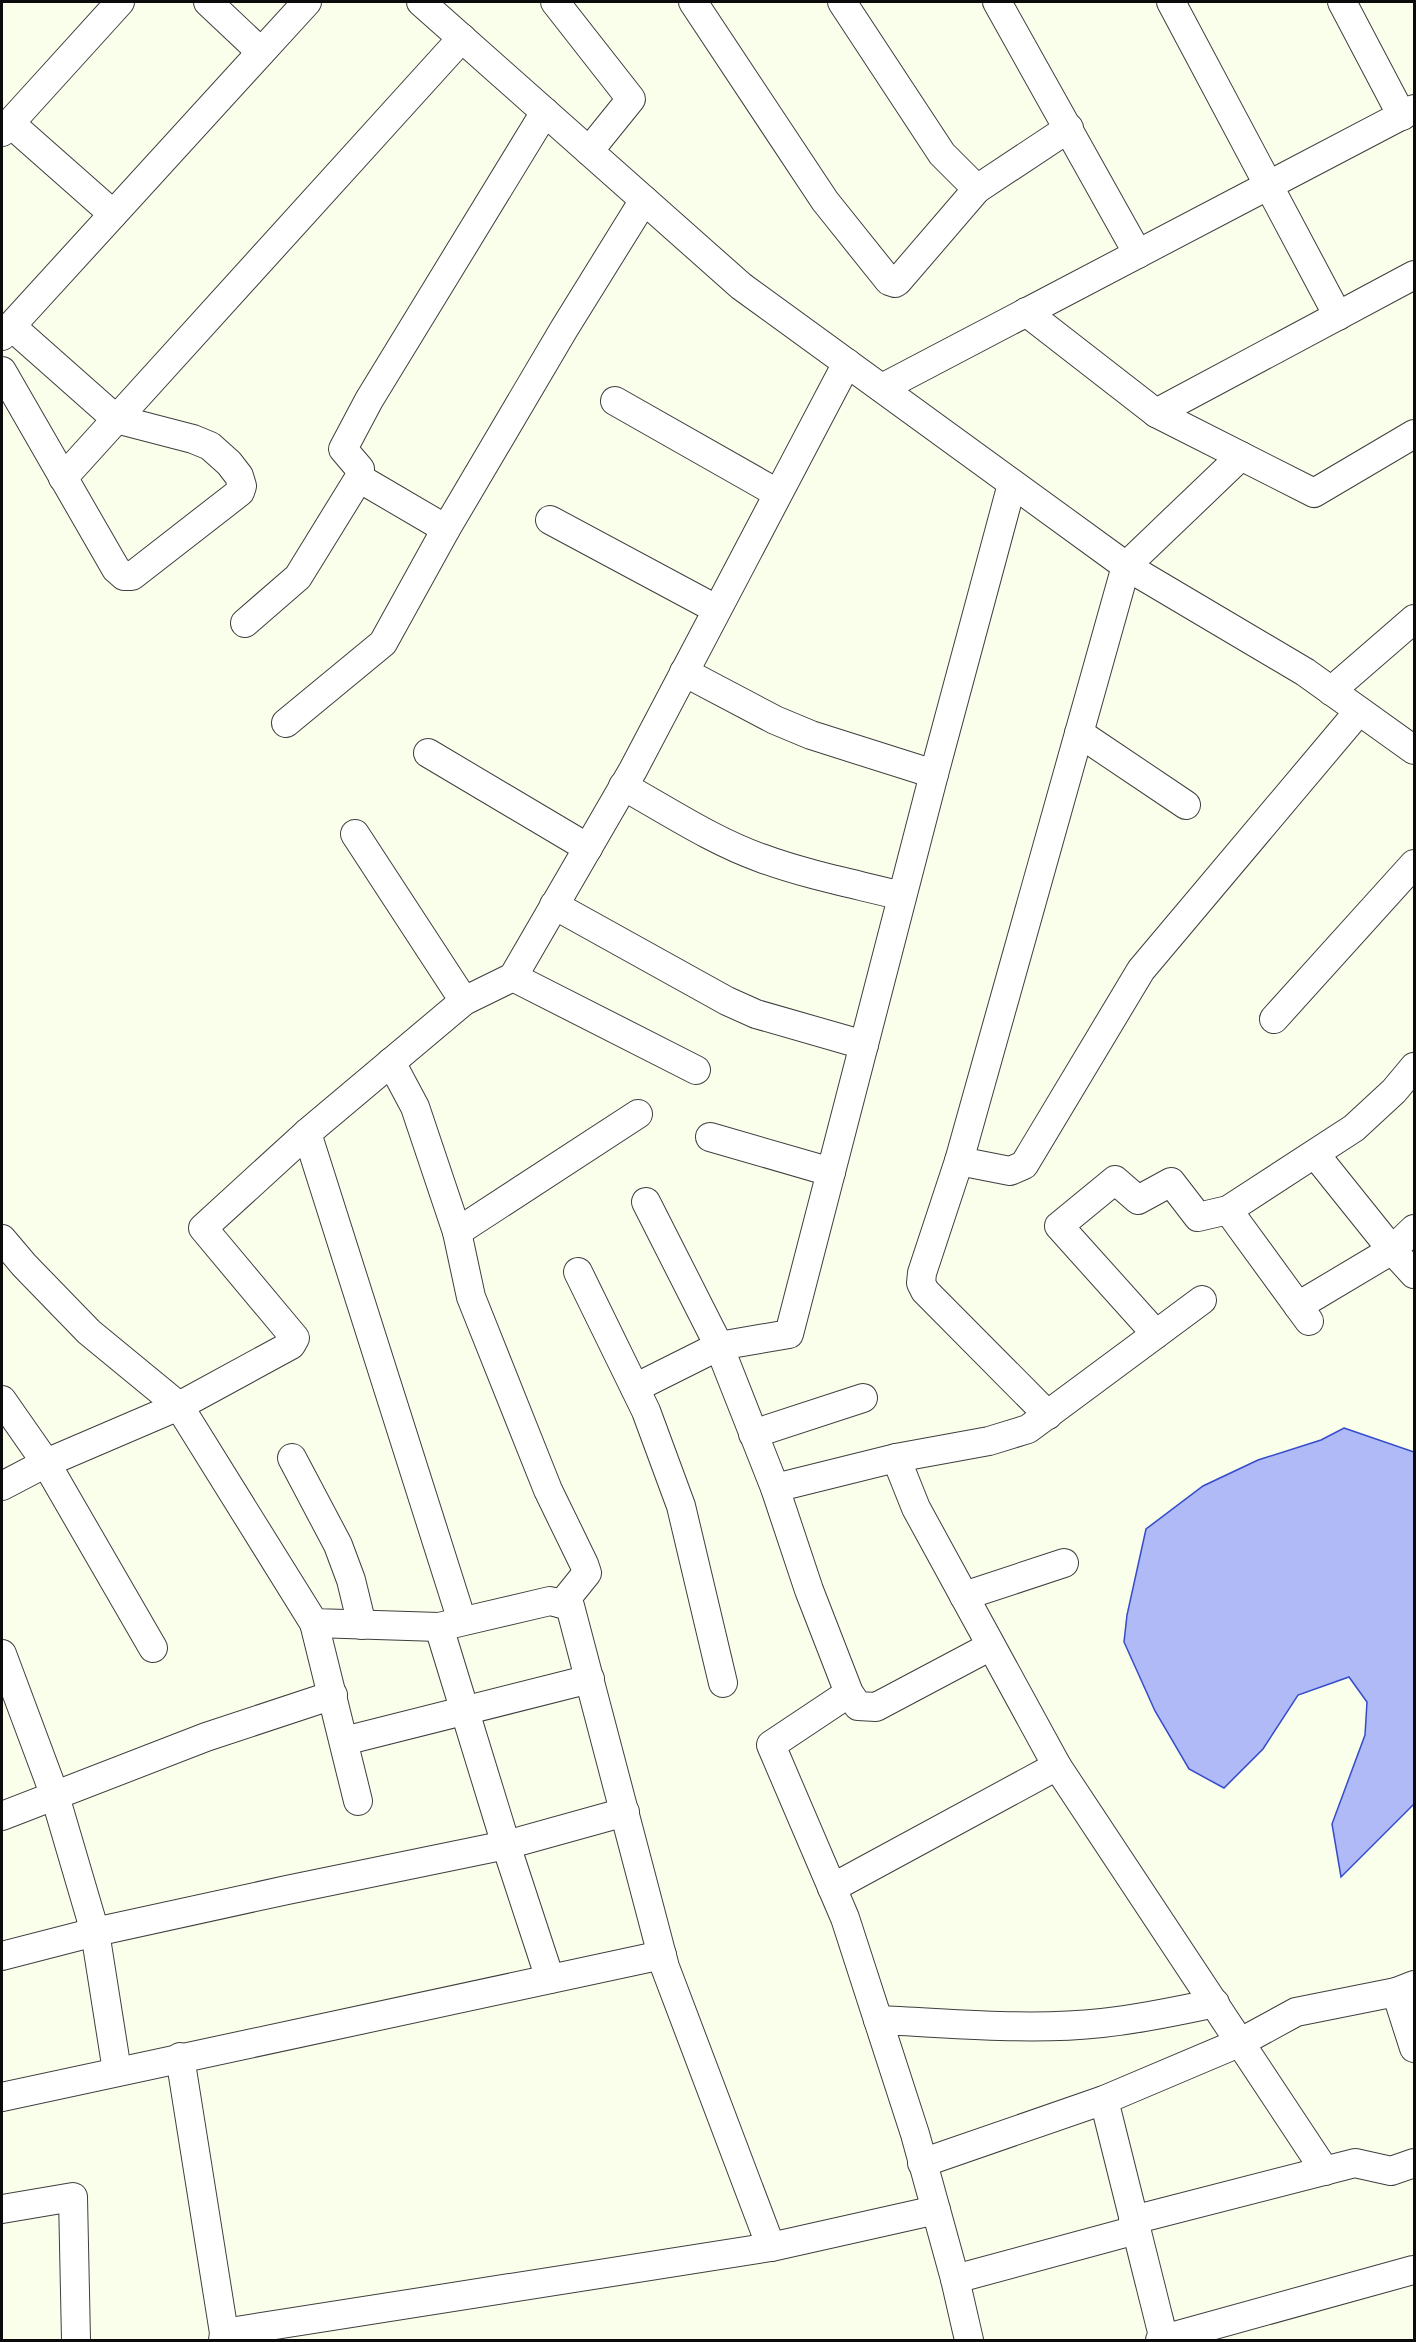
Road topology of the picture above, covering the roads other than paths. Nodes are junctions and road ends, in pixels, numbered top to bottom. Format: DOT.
graph roads {
  1 [pos="120,2"];
  2 [pos="208,2"];
  3 [pos="307,2"];
  4 [pos="421,2"];
  5 [pos="555,2"];
  6 [pos="842,2"];
  7 [pos="998,2"];
  8 [pos="1171,2"];
  9 [pos="1342,2"];
  10 [pos="697,3"];
  11 [pos="462,38"];
  12 [pos="261,52"];
  13 [pos="545,112"];
  14 [pos="1408,113"];
  15 [pos="6,128"];
  16 [pos="1069,128"];
  17 [pos="589,151"];
  18 [pos="1269,186"];
  19 [pos="978,189"];
  20 [pos="644,200"];
  21 [pos="113,214"];
  22 [pos="1138,254"];
  23 [pos="1414,275"];
  24 [pos="1026,312"];
  25 [pos="1338,316"];
  26 [pos="6,331"];
  27 [pos="847,363"];
  28 [pos="2,371"];
  29 [pos="882,388"];
  30 [pos="615,401"];
  31 [pos="1156,413"];
  32 [pos="116,419"];
  33 [pos="1414,434"];
  34 [pos="1241,456"];
  35 [pos="63,478"];
  36 [pos="359,478"];
  37 [pos="1012,484"];
  38 [pos="777,493"];
  39 [pos="550,520"];
  40 [pos="446,528"];
  41 [pos="1126,566"];
  42 [pos="716,609"];
  43 [pos="1414,619"];
  44 [pos="245,623"];
  45 [pos="684,672"];
  46 [pos="1331,691"];
  47 [pos="1359,711"];
  48 [pos="286,723"];
  49 [pos="1079,733"];
  50 [pos="1414,750"];
  51 [pos="428,753"];
  52 [pos="934,774"];
  53 [pos="623,786"];
  54 [pos="1186,805"];
  55 [pos="355,834"];
  56 [pos="588,848"];
  57 [pos="1414,864"];
  58 [pos="902,896"];
  59 [pos="554,905"];
  60 [pos="513,977"];
  61 [pos="464,1001"];
  62 [pos="1274,1019"];
  63 [pos="864,1045"];
  64 [pos="391,1062"];
  65 [pos="1414,1067"];
  66 [pos="696,1070"];
  67 [pos="638,1114"];
  68 [pos="307,1133"];
  69 [pos="710,1137"];
  70 [pos="1315,1154"];
  71 [pos="959,1161"];
  72 [pos="831,1172"];
  73 [pos="646,1202"];
  74 [pos="1227,1210"];
  75 [pos="1414,1229"];
  76 [pos="457,1232"];
  77 [pos="2,1241"];
  78 [pos="1392,1250"];
  79 [pos="578,1272"];
  80 [pos="1414,1274"];
  81 [pos="1202,1300"];
  82 [pos="1156,1334"];
  83 [pos="719,1346"];
  84 [pos="635,1388"];
  85 [pos="863,1398"];
  86 [pos="2,1400"];
  87 [pos="179,1406"];
  88 [pos="1048,1415"];
  89 [pos="753,1434"];
  90 [pos="292,1458"];
  91 [pos="896,1458"];
  92 [pos="46,1463"];
  93 [pos="2,1486"];
  94 [pos="775,1488"];
  95 [pos="1064,1563"];
  96 [pos="964,1596"];
  97 [pos="562,1604"];
  98 [pos="314,1623"];
  99 [pos="450,1624"];
  100 [pos="362,1625"];
  101 [pos="992,1646"];
  102 [pos="153,1648"];
  103 [pos="2,1654"];
  104 [pos="590,1679"];
  105 [pos="723,1683"];
  106 [pos="849,1693"];
  107 [pos="333,1695"];
  108 [pos="464,1709"];
  109 [pos="344,1741"];
  110 [pos="1057,1766"];
  111 [pos="55,1796"];
  112 [pos="358,1801"];
  113 [pos="624,1812"];
  114 [pos="2,1816"];
  115 [pos="506,1845"];
  116 [pos="832,1888"];
  117 [pos="95,1932"];
  118 [pos="662,1955"];
  119 [pos="2,1956"];
  120 [pos="550,1978"];
  121 [pos="1405,1988"];
  122 [pos="1215,2003"];
  123 [pos="878,2020"];
  124 [pos="1241,2042"];
  125 [pos="1414,2048"];
  126 [pos="180,2057"];
  127 [pos="117,2071"];
  128 [pos="2,2097"];
  129 [pos="1104,2100"];
  130 [pos="922,2163"];
  131 [pos="1414,2163"];
  132 [pos="1326,2170"];
  133 [pos="2,2209"];
  134 [pos="936,2210"];
  135 [pos="1134,2225"];
  136 [pos="771,2247"];
  137 [pos="1413,2270"];
  138 [pos="955,2279"];
  139 [pos="223,2337"];
  140 [pos="76,2340"];
  141 [pos="969,2340"];
  142 [pos="1163,2340"];
  1 -- 15 [label="street"];
  2 -- 12 [label="street"];
  3 -- 12 [label="street"];
  4 -- 11 [label="street"];
  5 -- 17 [label="street"];
  6 -- 19 [label="street"];
  7 -- 16 [label="street"];
  8 -- 18 [label="street"];
  9 -- 14 [label="street"];
  10 -- 19 [label="street"];
  11 -- 13 [label="street"];
  11 -- 32 [label="street"];
  12 -- 21 [label="street"];
  13 -- 17 [label="street"];
  13 -- 36 [label="street"];
  14 -- 18 [label="street"];
  15 -- 21 [label="street"];
  16 -- 19 [label="street"];
  16 -- 22 [label="street"];
  17 -- 20 [label="street"];
  18 -- 22 [label="street"];
  18 -- 25 [label="street"];
  20 -- 27 [label="street"];
  20 -- 40 [label="street"];
  21 -- 26 [label="street"];
  22 -- 24 [label="street"];
  23 -- 25 [label="street"];
  24 -- 29 [label="street"];
  24 -- 31 [label="street"];
  25 -- 31 [label="street"];
  26 -- 32 [label="street"];
  27 -- 29 [label="street"];
  27 -- 38 [label="street"];
  28 -- 35 [label="street"];
  29 -- 37 [label="street"];
  30 -- 38 [label="street"];
  31 -- 34 [label="street"];
  32 -- 35 [label="street"];
  32 -- 35 [label="street"];
  33 -- 34 [label="street"];
  34 -- 41 [label="street"];
  36 -- 40 [label="street"];
  36 -- 44 [label="street"];
  37 -- 41 [label="street"];
  37 -- 52 [label="street"];
  38 -- 42 [label="street"];
  39 -- 42 [label="street"];
  40 -- 48 [label="street"];
  41 -- 46 [label="street"];
  41 -- 49 [label="street"];
  42 -- 45 [label="street"];
  43 -- 46 [label="street"];
  45 -- 52 [label="street"];
  45 -- 53 [label="street"];
  46 -- 47 [label="street"];
  47 -- 50 [label="street"];
  47 -- 71 [label="street"];
  49 -- 54 [label="street"];
  49 -- 71 [label="street"];
  51 -- 56 [label="street"];
  52 -- 58 [label="street"];
  53 -- 56 [label="street"];
  53 -- 58 [label="street"];
  55 -- 61 [label="street"];
  56 -- 59 [label="street"];
  57 -- 62 [label="street"];
  58 -- 63 [label="street"];
  59 -- 60 [label="street"];
  59 -- 63 [label="street"];
  60 -- 61 [label="street"];
  60 -- 66 [label="street"];
  61 -- 64 [label="street"];
  63 -- 72 [label="street"];
  64 -- 68 [label="street"];
  64 -- 76 [label="street"];
  65 -- 70 [label="street"];
  67 -- 76 [label="street"];
  68 -- 87 [label="street"];
  68 -- 99 [label="street"];
  69 -- 72 [label="street"];
  70 -- 74 [label="street"];
  70 -- 78 [label="street"];
  71 -- 88 [label="street"];
  72 -- 83 [label="street"];
  73 -- 83 [label="street"];
  74 -- 78 [label="street"];
  74 -- 82 [label="street"];
  75 -- 78 [label="street"];
  76 -- 97 [label="street"];
  77 -- 87 [label="street"];
  78 -- 80 [label="street"];
  79 -- 84 [label="street"];
  81 -- 82 [label="street"];
  82 -- 88 [label="street"];
  83 -- 84 [label="street"];
  83 -- 89 [label="street"];
  84 -- 105 [label="street"];
  85 -- 89 [label="street"];
  86 -- 92 [label="street"];
  87 -- 92 [label="street"];
  87 -- 98 [label="street"];
  88 -- 91 [label="street"];
  89 -- 94 [label="street"];
  90 -- 100 [label="street"];
  91 -- 94 [label="street"];
  91 -- 96 [label="street"];
  92 -- 93 [label="street"];
  92 -- 102 [label="street"];
  94 -- 106 [label="street"];
  95 -- 96 [label="street"];
  96 -- 101 [label="street"];
  97 -- 99 [label="street"];
  97 -- 104 [label="street"];
  98 -- 100 [label="street"];
  98 -- 107 [label="street"];
  99 -- 100 [label="street"];
  99 -- 108 [label="street"];
  101 -- 106 [label="street"];
  101 -- 110 [label="street"];
  103 -- 111 [label="street"];
  104 -- 108 [label="street"];
  104 -- 113 [label="street"];
  106 -- 116 [label="street"];
  107 -- 109 [label="street"];
  107 -- 111 [label="street"];
  108 -- 109 [label="street"];
  108 -- 115 [label="street"];
  109 -- 112 [label="street"];
  110 -- 116 [label="street"];
  110 -- 122 [label="street"];
  111 -- 114 [label="street"];
  111 -- 117 [label="street"];
  113 -- 115 [label="street"];
  113 -- 118 [label="street"];
  115 -- 117 [label="street"];
  115 -- 120 [label="street"];
  116 -- 123 [label="street"];
  117 -- 119 [label="street"];
  117 -- 127 [label="street"];
  118 -- 120 [label="street"];
  118 -- 136 [label="street"];
  120 -- 126 [label="street"];
  121 -- 124 [label="street"];
  121 -- 125 [label="street"];
  122 -- 123 [label="street"];
  122 -- 124 [label="street"];
  123 -- 130 [label="street"];
  124 -- 129 [label="street"];
  124 -- 132 [label="street"];
  126 -- 127 [label="street"];
  126 -- 139 [label="street"];
  127 -- 128 [label="street"];
  129 -- 130 [label="street"];
  129 -- 135 [label="street"];
  130 -- 134 [label="street"];
  131 -- 132 [label="street"];
  132 -- 135 [label="street"];
  133 -- 140 [label="street"];
  134 -- 136 [label="street"];
  134 -- 138 [label="street"];
  135 -- 138 [label="street"];
  135 -- 142 [label="street"];
  136 -- 139 [label="street"];
  137 -- 142 [label="street"];
  138 -- 141 [label="street"];
}
